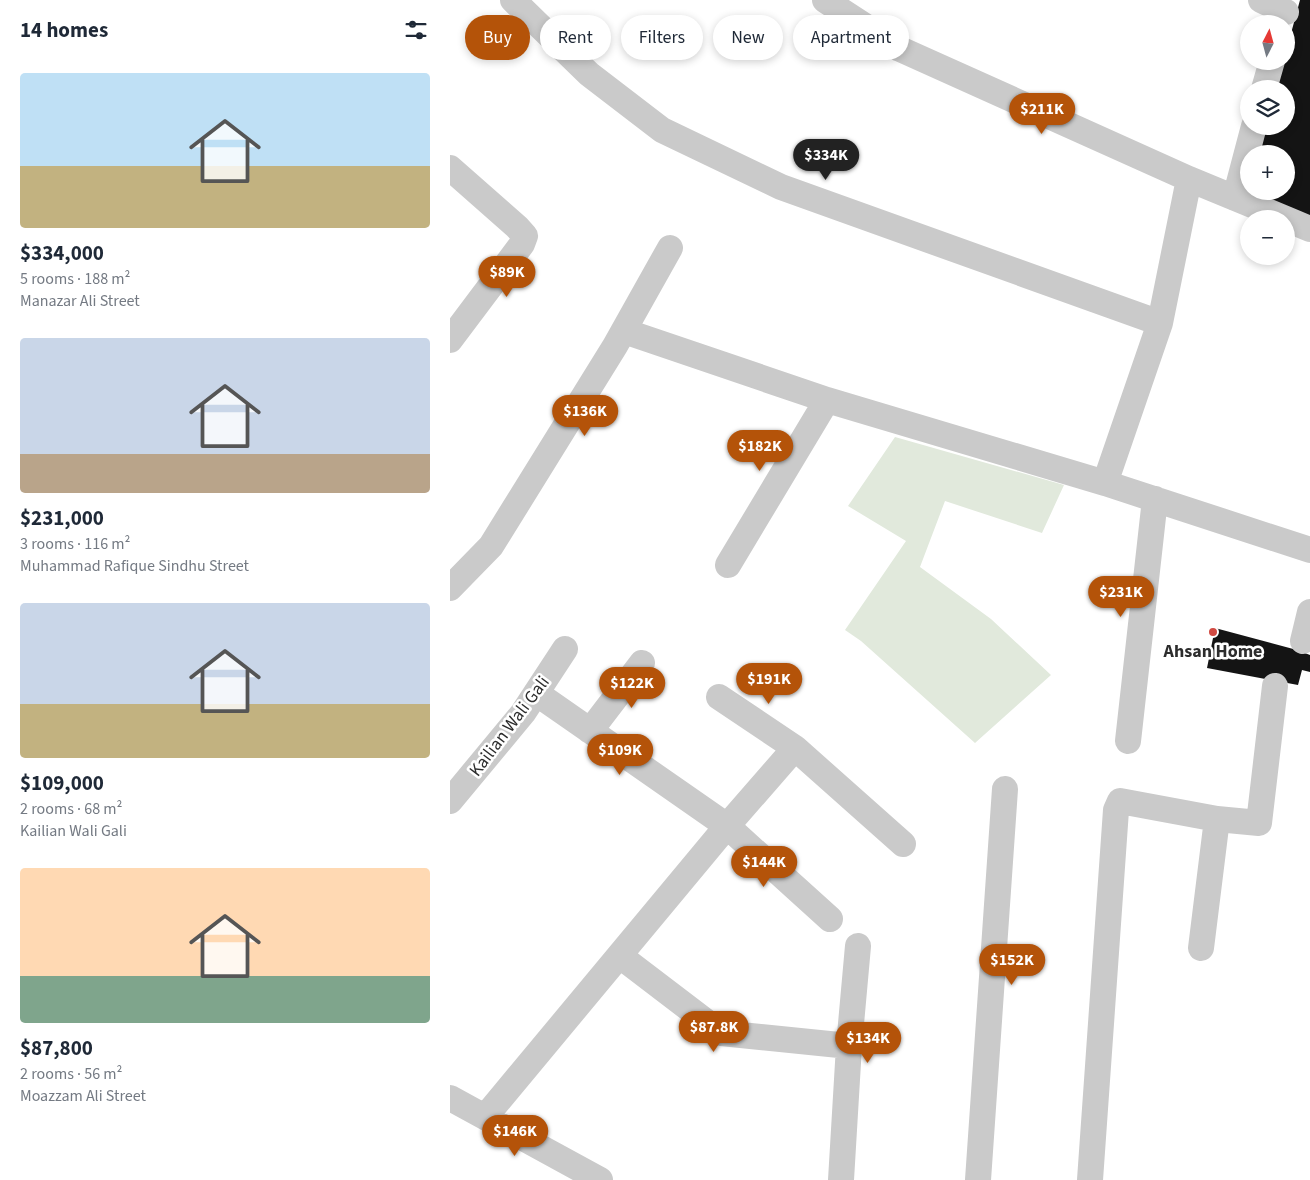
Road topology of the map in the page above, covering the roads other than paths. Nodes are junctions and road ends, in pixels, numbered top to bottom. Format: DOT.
graph roads {
  1 [pos="513,0"];
  2 [pos="825,0"];
  3 [pos="1261,0"];
  4 [pos="1286,12"];
  5 [pos="1252,135"];
  6 [pos="450,168"];
  7 [pos="1189,179"];
  8 [pos="1235,198"];
  9 [pos="1264,210"];
  10 [pos="1295,223"];
  11 [pos="1310,229"];
  12 [pos="670,248"];
  13 [pos="1160,323"];
  14 [pos="624,331"];
  15 [pos="450,340"];
  16 [pos="827,400"];
  17 [pos="1105,483"];
  18 [pos="1155,499"];
  19 [pos="1310,550"];
  20 [pos="728,565"];
  21 [pos="450,588"];
  22 [pos="1310,612"];
  23 [pos="1303,641"];
  24 [pos="565,649"];
  25 [pos="642,663"];
  26 [pos="1274,686"];
  27 [pos="536,693"];
  28 [pos="719,697"];
  29 [pos="590,731"];
  30 [pos="1128,741"];
  31 [pos="795,748"];
  32 [pos="1005,789"];
  33 [pos="450,801"];
  34 [pos="1217,819"];
  35 [pos="727,826"];
  36 [pos="903,844"];
  37 [pos="830,919"];
  38 [pos="858,946"];
  39 [pos="1201,948"];
  40 [pos="620,956"];
  41 [pos="849,1046"];
  42 [pos="463,1110"];
  43 [pos="568,1174"];
  44 [pos="600,1180"];
  45 [pos="841,1180"];
  46 [pos="978,1180"];
  47 [pos="1090,1180"];
  1 -- 13 [label="street"];
  2 -- 7 [label="street"];
  3 -- 4 [label="street"];
  5 -- 8 [label="street"];
  6 -- 15 [label="street"];
  7 -- 8 [label="street"];
  7 -- 13 [label="street"];
  8 -- 9 [label="street"];
  10 -- 11 [label="street"];
  12 -- 14 [label="street"];
  13 -- 17 [label="street"];
  14 -- 16 [label="street"];
  14 -- 21 [label="street"];
  16 -- 17 [label="street"];
  16 -- 20 [label="street"];
  17 -- 18 [label="street"];
  18 -- 19 [label="street"];
  18 -- 30 [label="street"];
  22 -- 23 [label="street"];
  24 -- 27 [label="street, Kailian Wali Gali"];
  25 -- 29 [label="street"];
  26 -- 34 [label="street"];
  27 -- 29 [label="street"];
  27 -- 33 [label="street, Kailian Wali Gali"];
  28 -- 31 [label="street"];
  29 -- 35 [label="street"];
  31 -- 35 [label="street"];
  31 -- 36 [label="street"];
  32 -- 46 [label="street"];
  34 -- 39 [label="street"];
  34 -- 47 [label="street"];
  35 -- 37 [label="street"];
  35 -- 40 [label="street"];
  38 -- 41 [label="street"];
  40 -- 41 [label="street"];
  40 -- 42 [label="street"];
  41 -- 45 [label="street"];
  42 -- 43 [label="street"];
  43 -- 44 [label="street"];
}
